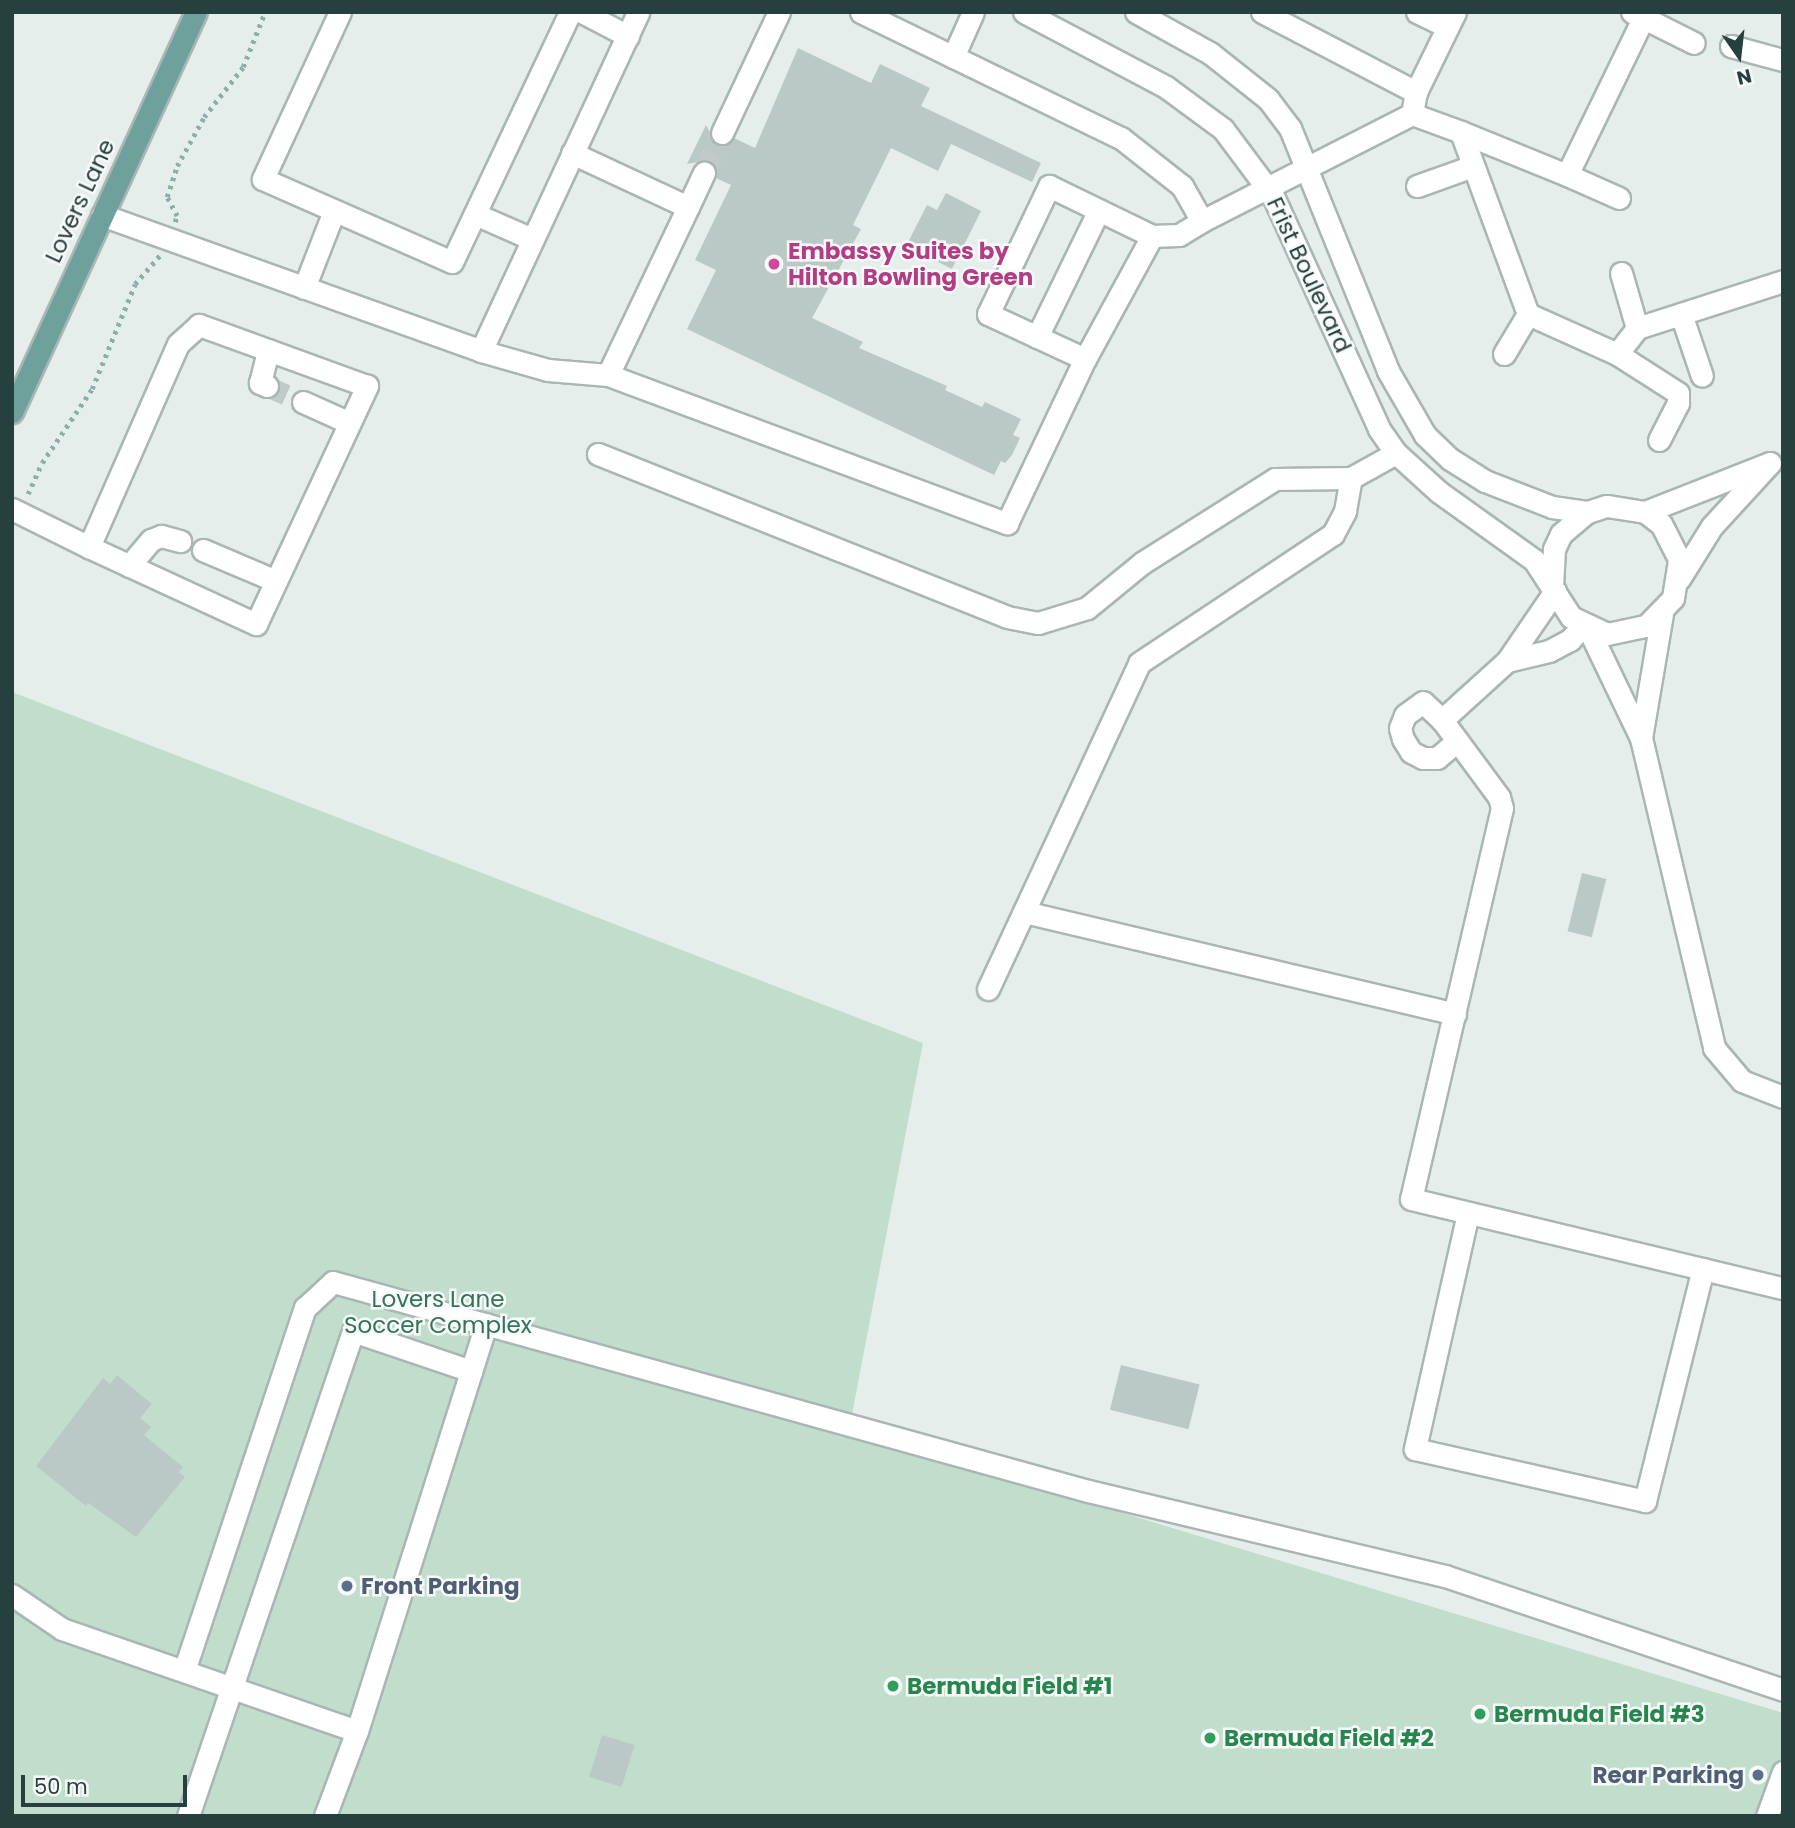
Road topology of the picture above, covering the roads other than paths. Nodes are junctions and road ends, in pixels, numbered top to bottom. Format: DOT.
graph roads {
  1 [pos="196,12"];
  2 [pos="340,12"];
  3 [pos="570,12"];
  4 [pos="582,12"];
  5 [pos="638,12"];
  6 [pos="779,12"];
  7 [pos="860,12"];
  8 [pos="973,12"];
  9 [pos="1024,12"];
  10 [pos="1136,12"];
  11 [pos="1262,12"];
  12 [pos="1417,12"];
  13 [pos="1641,14"];
  14 [pos="1451,19"];
  15 [pos="628,36"];
  16 [pos="1695,44"];
  17 [pos="1731,46"];
  18 [pos="953,57"];
  19 [pos="1783,60"];
  20 [pos="1416,92"];
  21 [pos="1412,114"];
  22 [pos="1461,132"];
  23 [pos="722,133"];
  24 [pos="572,153"];
  25 [pos="1308,164"];
  26 [pos="1473,166"];
  27 [pos="704,172"];
  28 [pos="1567,175"];
  29 [pos="1417,186"];
  30 [pos="1268,188"];
  31 [pos="1619,198"];
  32 [pos="688,206"];
  33 [pos="1099,210"];
  34 [pos="334,211"];
  35 [pos="475,214"];
  36 [pos="102,215"];
  37 [pos="1202,221"];
  38 [pos="1152,236"];
  39 [pos="533,239"];
  40 [pos="1621,272"];
  41 [pos="1783,281"];
  42 [pos="304,288"];
  43 [pos="1528,314"];
  44 [pos="1681,314"];
  45 [pos="1637,328"];
  46 [pos="1037,338"];
  47 [pos="268,350"];
  48 [pos="481,351"];
  49 [pos="1504,354"];
  50 [pos="1617,354"];
  51 [pos="1084,359"];
  52 [pos="608,375"];
  53 [pos="1702,376"];
  54 [pos="267,386"];
  55 [pos="303,402"];
  56 [pos="12,412"];
  57 [pos="349,423"];
  58 [pos="1659,440"];
  59 [pos="1396,453"];
  60 [pos="598,454"];
  61 [pos="1776,460"];
  62 [pos="1351,478"];
  63 [pos="16,511"];
  64 [pos="1587,512"];
  65 [pos="1645,512"];
  66 [pos="180,541"];
  67 [pos="89,547"];
  68 [pos="203,550"];
  69 [pos="129,566"];
  70 [pos="1679,579"];
  71 [pos="276,581"];
  72 [pos="1553,587"];
  73 [pos="1662,614"];
  74 [pos="1586,627"];
  75 [pos="1507,661"];
  76 [pos="1442,720"];
  77 [pos="1640,738"];
  78 [pos="1457,741"];
  79 [pos="1024,912"];
  80 [pos="988,989"];
  81 [pos="1455,1014"];
  82 [pos="1783,1097"];
  83 [pos="1468,1213"];
  84 [pos="1703,1269"];
  85 [pos="1783,1288"];
  86 [pos="486,1324"];
  87 [pos="471,1371"];
  88 [pos="12,1595"];
  89 [pos="184,1671"];
  90 [pos="231,1687"];
  91 [pos="1783,1690"];
  92 [pos="357,1731"];
  93 [pos="1783,1772"];
  94 [pos="188,1816"];
  95 [pos="325,1816"];
  96 [pos="1767,1816"];
  1 -- 36 [label="main road, Lovers Lane"];
  2 -- 34 [label="street"];
  3 -- 35 [label="street"];
  4 -- 15 [label="street"];
  5 -- 15 [label="street"];
  6 -- 23 [label="street"];
  7 -- 18 [label="street"];
  8 -- 18 [label="street"];
  9 -- 30 [label="street, Frist Boulevard"];
  10 -- 25 [label="street, Frist Boulevard"];
  11 -- 20 [label="street"];
  12 -- 14 [label="street"];
  13 -- 16 [label="street"];
  13 -- 28 [label="street"];
  14 -- 20 [label="street"];
  15 -- 24 [label="street"];
  17 -- 19 [label="street"];
  18 -- 37 [label="street"];
  20 -- 21 [label="street"];
  21 -- 22 [label="street"];
  21 -- 25 [label="street"];
  22 -- 26 [label="street"];
  22 -- 28 [label="street"];
  24 -- 32 [label="street"];
  24 -- 39 [label="street"];
  25 -- 30 [label="street"];
  25 -- 64 [label="street, Frist Boulevard"];
  26 -- 29 [label="street"];
  26 -- 43 [label="street"];
  27 -- 32 [label="street"];
  28 -- 31 [label="street"];
  30 -- 37 [label="street"];
  30 -- 59 [label="street, Frist Boulevard"];
  32 -- 52 [label="street"];
  33 -- 38 [label="street"];
  33 -- 46 [label="street"];
  33 -- 46 [label="street"];
  34 -- 35 [label="street"];
  34 -- 42 [label="street"];
  35 -- 39 [label="street"];
  36 -- 42 [label="street"];
  36 -- 56 [label="main road, Lovers Lane"];
  37 -- 38 [label="street"];
  38 -- 51 [label="street"];
  39 -- 48 [label="street"];
  40 -- 45 [label="street"];
  41 -- 44 [label="street"];
  42 -- 48 [label="street"];
  43 -- 49 [label="street"];
  43 -- 50 [label="street"];
  44 -- 45 [label="street"];
  44 -- 53 [label="street"];
  45 -- 50 [label="street"];
  46 -- 51 [label="street"];
  47 -- 54 [label="street"];
  47 -- 57 [label="street"];
  47 -- 67 [label="street"];
  48 -- 52 [label="street"];
  50 -- 58 [label="street"];
  51 -- 52 [label="street"];
  55 -- 57 [label="street"];
  57 -- 71 [label="street"];
  59 -- 62 [label="street"];
  59 -- 72 [label="street, Frist Boulevard"];
  60 -- 62 [label="street"];
  61 -- 65 [label="street"];
  61 -- 70 [label="street"];
  62 -- 79 [label="street"];
  63 -- 67 [label="street"];
  64 -- 65 [label="street, Frist Boulevard"];
  64 -- 72 [label="street"];
  65 -- 70 [label="street"];
  66 -- 69 [label="street"];
  67 -- 69 [label="street"];
  68 -- 71 [label="street"];
  69 -- 71 [label="street"];
  70 -- 73 [label="street"];
  72 -- 74 [label="street, Frist Boulevard"];
  72 -- 75 [label="street"];
  73 -- 74 [label="street"];
  73 -- 77 [label="street"];
  74 -- 75 [label="street"];
  74 -- 77 [label="street, Frist Boulevard"];
  75 -- 76 [label="street"];
  76 -- 78 [label="street"];
  76 -- 78 [label="street"];
  77 -- 82 [label="street"];
  78 -- 81 [label="street"];
  79 -- 80 [label="street"];
  79 -- 81 [label="street"];
  81 -- 83 [label="street"];
  83 -- 84 [label="street"];
  83 -- 84 [label="street"];
  84 -- 85 [label="street"];
  86 -- 87 [label="street"];
  86 -- 89 [label="street"];
  86 -- 91 [label="street"];
  87 -- 90 [label="street"];
  87 -- 92 [label="street"];
  88 -- 89 [label="street"];
  89 -- 90 [label="street"];
  90 -- 92 [label="street"];
  90 -- 94 [label="street"];
  92 -- 95 [label="street"];
  93 -- 96 [label="street"];
}
